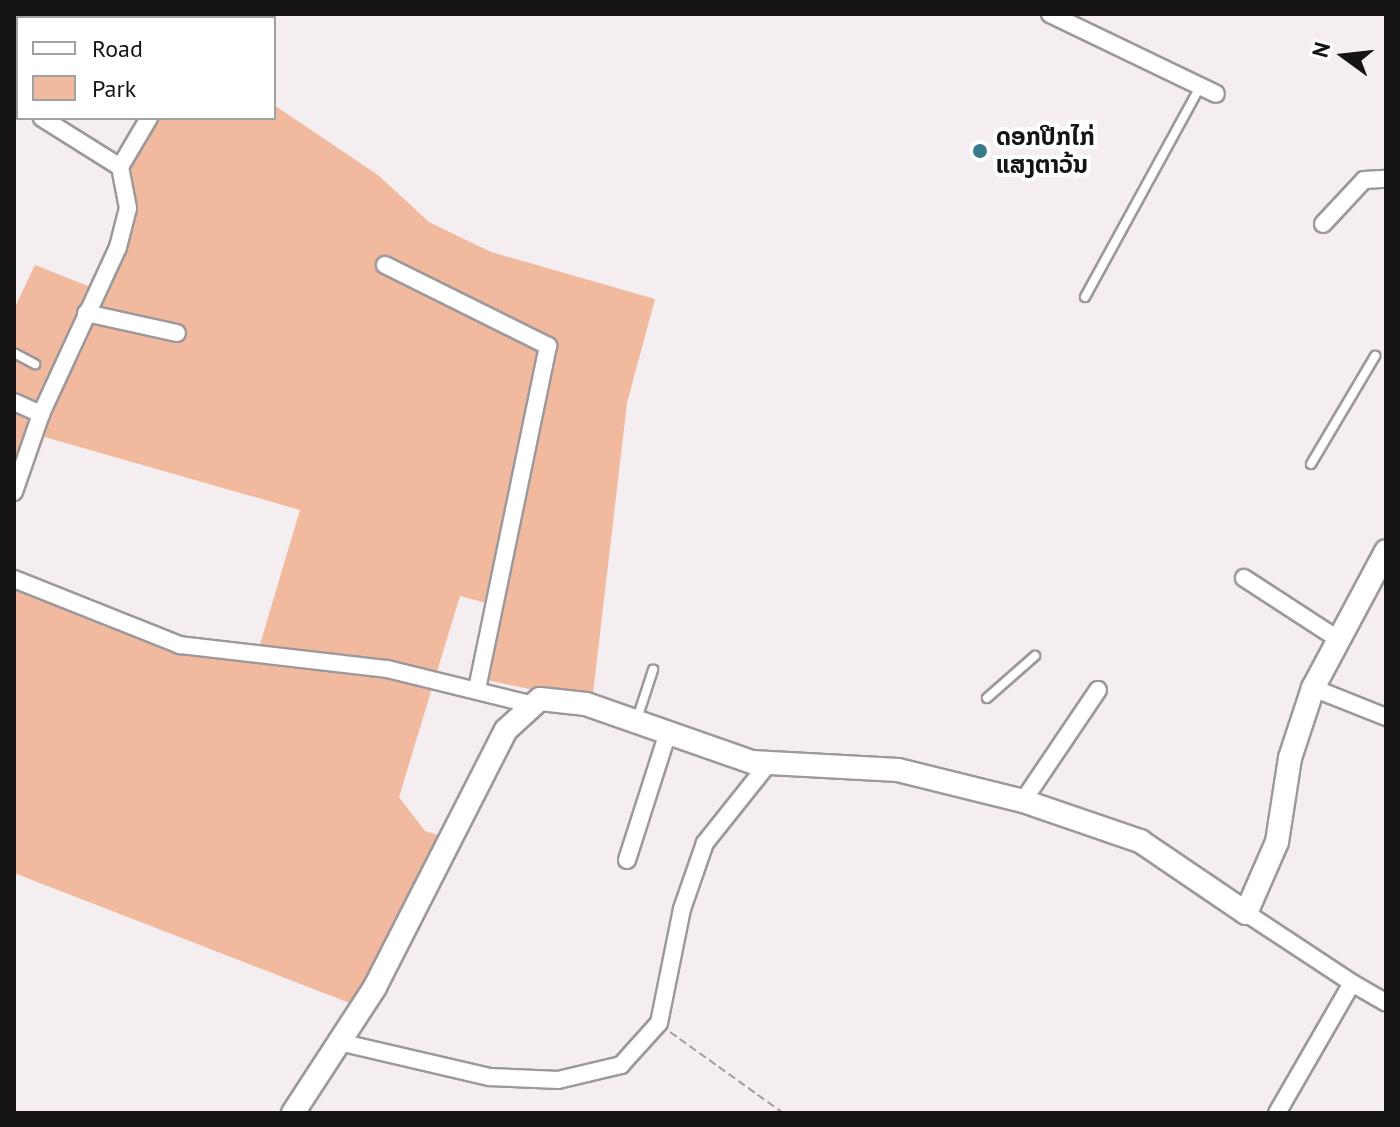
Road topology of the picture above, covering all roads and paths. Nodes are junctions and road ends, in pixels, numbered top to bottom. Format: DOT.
graph roads {
  1 [pos="1050,14"];
  2 [pos="1208,90"];
  3 [pos="45,120"];
  4 [pos="148,120"];
  5 [pos="120,167"];
  6 [pos="1386,179"];
  7 [pos="1323,224"];
  8 [pos="385,265"];
  9 [pos="1085,297"];
  10 [pos="86,313"];
  11 [pos="177,333"];
  12 [pos="14,353"];
  13 [pos="1375,356"];
  14 [pos="35,364"];
  15 [pos="14,402"];
  16 [pos="41,414"];
  17 [pos="1311,464"];
  18 [pos="14,492"];
  19 [pos="1386,551"];
  20 [pos="1244,578"];
  21 [pos="14,579"];
  22 [pos="1338,639"];
  23 [pos="1035,656"];
  24 [pos="653,670"];
  25 [pos="477,688"];
  26 [pos="1313,688"];
  27 [pos="1098,690"];
  28 [pos="987,698"];
  29 [pos="529,704"];
  30 [pos="1386,717"];
  31 [pos="636,721"];
  32 [pos="668,732"];
  33 [pos="768,764"];
  34 [pos="1023,801"];
  35 [pos="627,860"];
  36 [pos="1246,913"];
  37 [pos="1352,983"];
  38 [pos="1386,1003"];
  39 [pos="659,1023"];
  40 [pos="339,1042"];
  41 [pos="293,1113"];
  42 [pos="783,1113"];
  43 [pos="1277,1113"];
  1 -- 2 [label="street"];
  2 -- 9 [label="lane"];
  3 -- 5 [label="street"];
  4 -- 5 [label="street"];
  5 -- 10 [label="street"];
  6 -- 7 [label="street"];
  8 -- 25 [label="street"];
  10 -- 11 [label="street"];
  10 -- 16 [label="street"];
  12 -- 14 [label="lane"];
  13 -- 17 [label="lane"];
  15 -- 16 [label="street"];
  16 -- 18 [label="street"];
  19 -- 22 [label="street"];
  20 -- 22 [label="street"];
  21 -- 25 [label="street"];
  22 -- 26 [label="street"];
  23 -- 28 [label="lane"];
  24 -- 31 [label="lane"];
  25 -- 29 [label="street"];
  26 -- 30 [label="street"];
  26 -- 36 [label="street"];
  27 -- 34 [label="street"];
  29 -- 31 [label="street"];
  29 -- 40 [label="street"];
  31 -- 32 [label="street"];
  32 -- 33 [label="street"];
  32 -- 35 [label="street"];
  33 -- 34 [label="street"];
  33 -- 39 [label="street"];
  34 -- 36 [label="street"];
  36 -- 37 [label="street"];
  37 -- 38 [label="street"];
  37 -- 43 [label="street"];
  39 -- 40 [label="street"];
  39 -- 42 [label="path"];
  40 -- 41 [label="street"];
}
